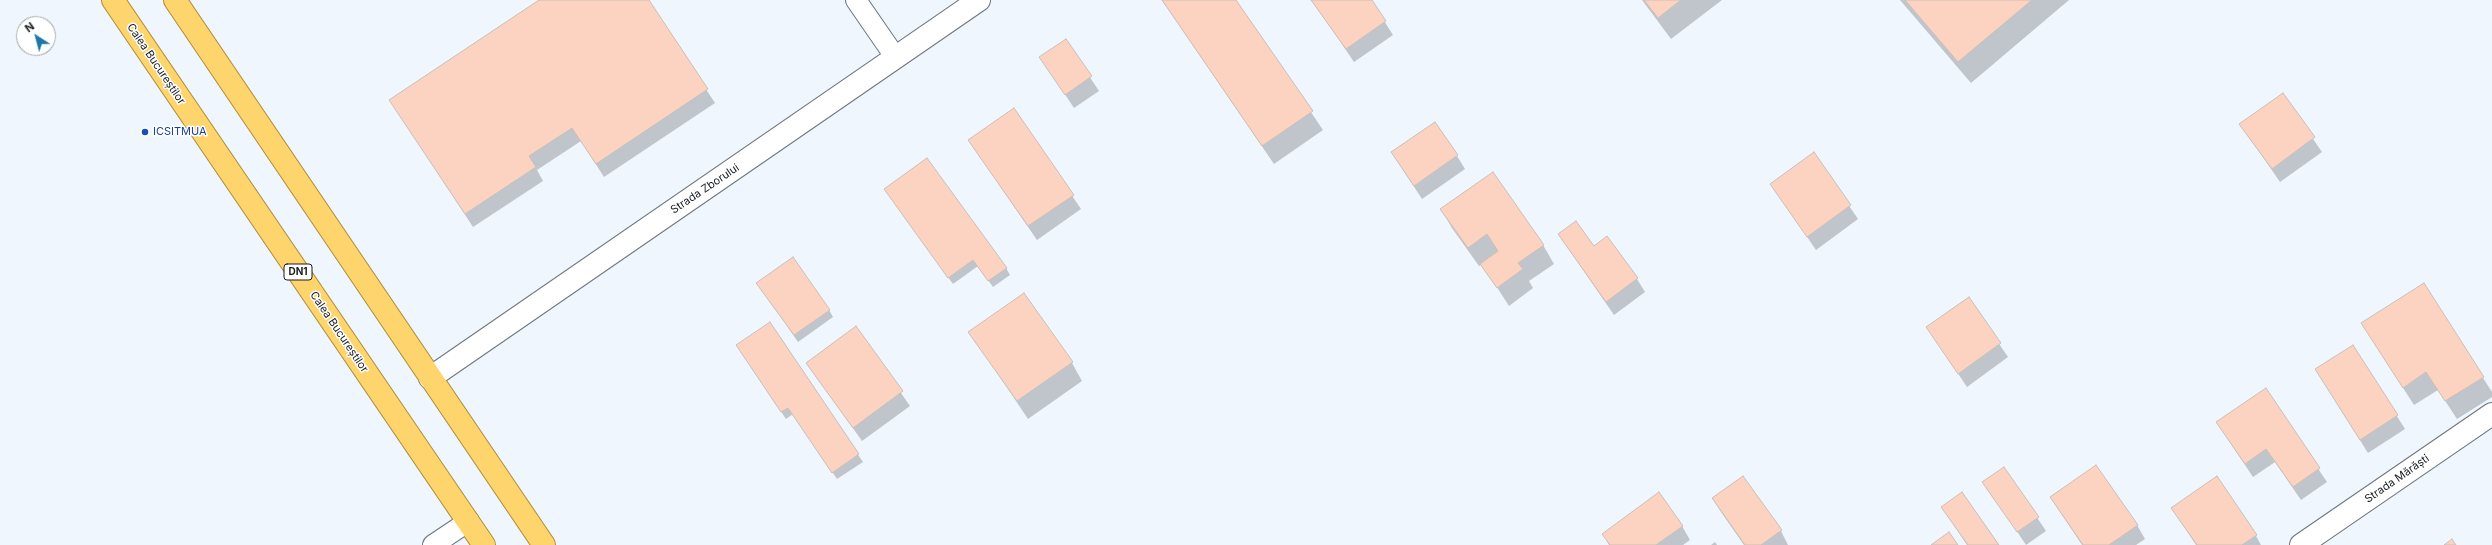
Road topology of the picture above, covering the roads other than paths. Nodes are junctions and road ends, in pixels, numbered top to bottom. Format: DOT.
graph roads {
  1 [pos="113,0"];
  2 [pos="174,0"];
  3 [pos="856,0"];
  4 [pos="979,0"];
  5 [pos="896,58"];
  6 [pos="430,378"];
  7 [pos="2492,414"];
  8 [pos="469,521"];
  9 [pos="433,545"];
  10 [pos="484,545"];
  11 [pos="544,545"];
  12 [pos="2301,545"];
  1 -- 8 [label="highway, Calea Bucureștilor / DN1"];
  2 -- 6 [label="highway"];
  3 -- 5 [label="lane"];
  4 -- 5 [label="street, Strada Zborului"];
  5 -- 6 [label="street, Strada Zborului"];
  6 -- 11 [label="highway"];
  7 -- 12 [label="street, Strada Mărăști"];
  8 -- 9 [label="lane"];
  8 -- 10 [label="highway, Calea Bucureștilor / DN1"];
}
